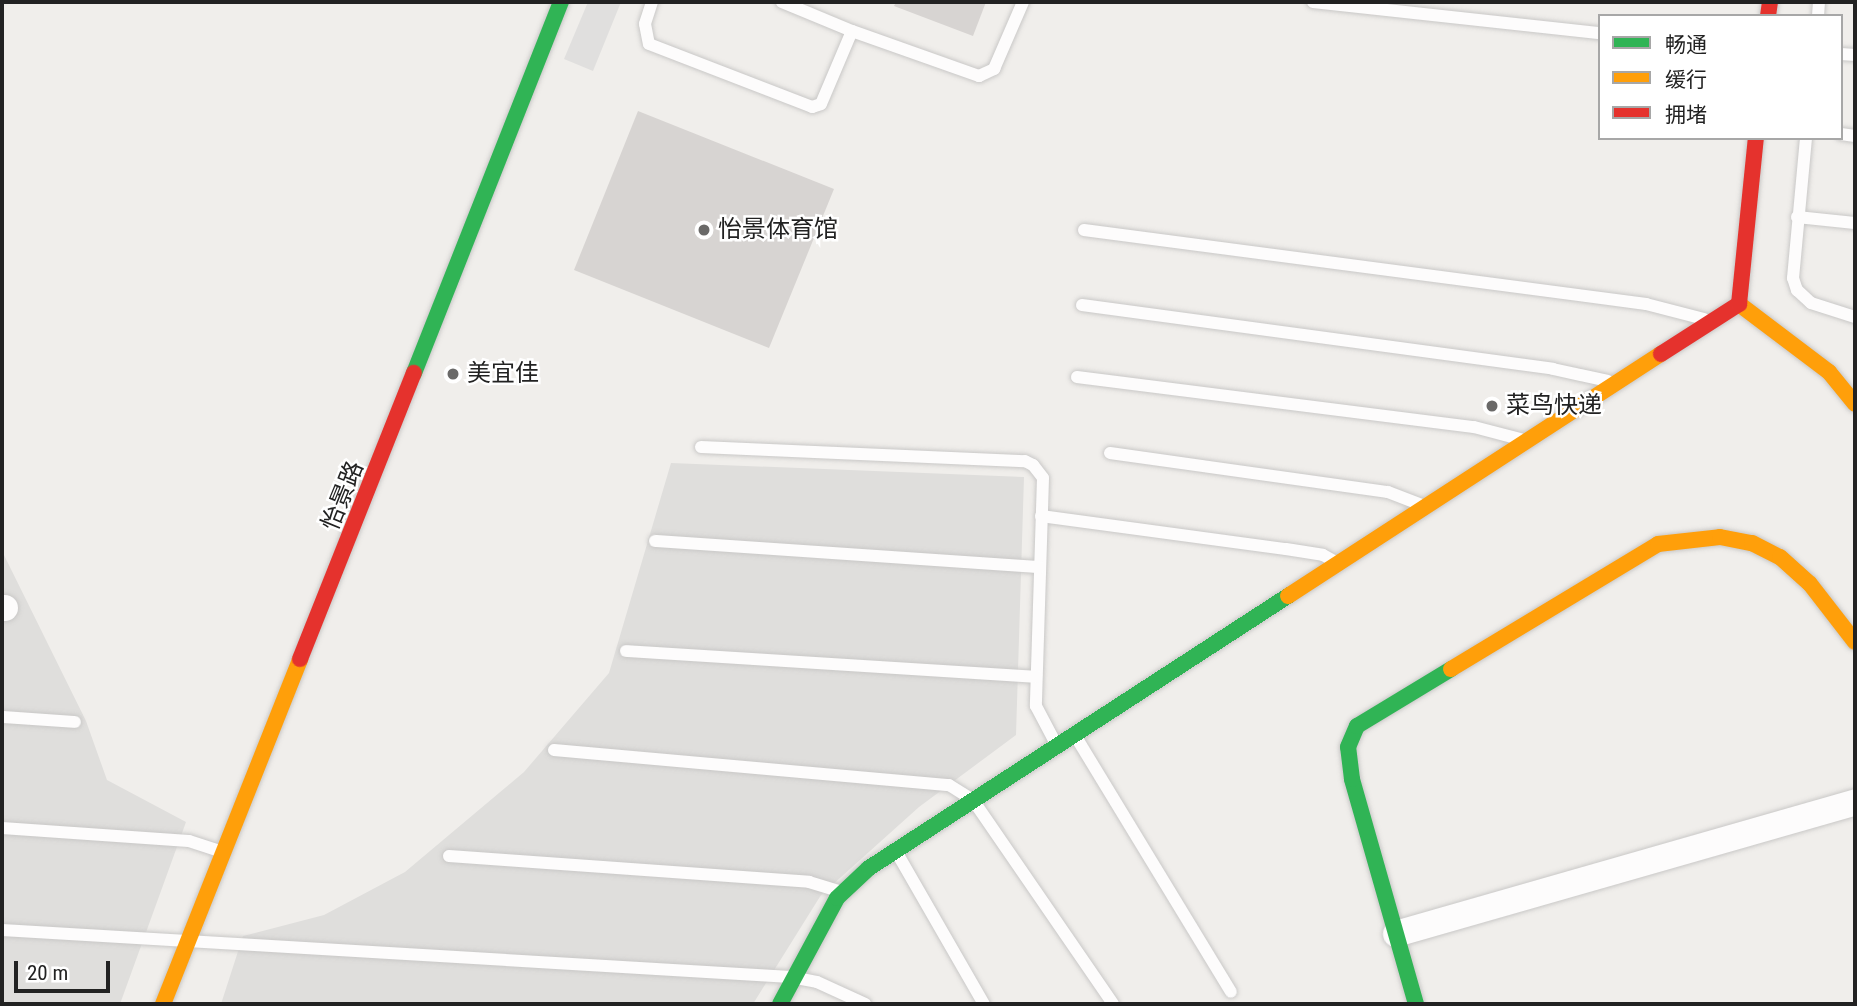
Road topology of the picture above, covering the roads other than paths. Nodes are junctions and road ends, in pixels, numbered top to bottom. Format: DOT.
graph roads {
  1 [pos="561,2"];
  2 [pos="652,2"];
  3 [pos="782,2"];
  4 [pos="1023,2"];
  5 [pos="1312,2"];
  6 [pos="852,31"];
  7 [pos="1598,33"];
  8 [pos="1756,140"];
  9 [pos="1806,140"];
  10 [pos="1797,217"];
  11 [pos="1855,223"];
  12 [pos="1084,230"];
  13 [pos="1739,304"];
  14 [pos="1082,306"];
  15 [pos="1855,317"];
  16 [pos="1714,321"];
  17 [pos="1855,373"];
  18 [pos="1077,377"];
  19 [pos="1617,383"];
  20 [pos="1842,387"];
  21 [pos="1855,404"];
  22 [pos="1526,442"];
  23 [pos="701,447"];
  24 [pos="1110,453"];
  25 [pos="1424,507"];
  26 [pos="1041,516"];
  27 [pos="654,541"];
  28 [pos="1337,563"];
  29 [pos="1040,567"];
  30 [pos="1855,642"];
  31 [pos="626,651"];
  32 [pos="1036,677"];
  33 [pos="2,717"];
  34 [pos="75,722"];
  35 [pos="1074,734"];
  36 [pos="1057,745"];
  37 [pos="554,750"];
  38 [pos="973,800"];
  39 [pos="1855,802"];
  40 [pos="2,828"];
  41 [pos="895,851"];
  42 [pos="226,853"];
  43 [pos="449,856"];
  44 [pos="843,892"];
  45 [pos="2,930"];
  46 [pos="1396,934"];
  47 [pos="190,942"];
  48 [pos="791,977"];
  49 [pos="1231,992"];
  50 [pos="163,1004"];
  51 [pos="780,1004"];
  52 [pos="865,1004"];
  53 [pos="984,1004"];
  54 [pos="1112,1004"];
  55 [pos="1416,1004"];
  1 -- 42 [label="street, 怡景路"];
  2 -- 6 [label="lane"];
  3 -- 6 [label="lane"];
  4 -- 6 [label="lane"];
  5 -- 7 [label="lane"];
  8 -- 13 [label="street"];
  9 -- 10 [label="lane"];
  10 -- 11 [label="lane"];
  10 -- 15 [label="lane"];
  12 -- 16 [label="lane"];
  13 -- 16 [label="street"];
  13 -- 20 [label="street"];
  14 -- 19 [label="lane"];
  16 -- 19 [label="street"];
  17 -- 20 [label="lane"];
  18 -- 22 [label="lane"];
  19 -- 22 [label="street"];
  20 -- 21 [label="street"];
  22 -- 25 [label="street"];
  23 -- 26 [label="lane"];
  24 -- 25 [label="lane"];
  25 -- 28 [label="street"];
  26 -- 28 [label="lane"];
  26 -- 29 [label="lane"];
  27 -- 29 [label="lane"];
  28 -- 35 [label="street"];
  29 -- 32 [label="lane"];
  30 -- 46 [label="street"];
  31 -- 32 [label="lane"];
  32 -- 36 [label="lane"];
  33 -- 34 [label="lane"];
  35 -- 36 [label="street"];
  35 -- 49 [label="lane"];
  36 -- 38 [label="street"];
  37 -- 38 [label="lane"];
  38 -- 41 [label="street"];
  38 -- 54 [label="lane"];
  39 -- 46 [label="street"];
  40 -- 42 [label="lane"];
  41 -- 44 [label="street"];
  41 -- 53 [label="lane"];
  42 -- 47 [label="street, 怡景路"];
  43 -- 44 [label="lane"];
  44 -- 48 [label="street"];
  45 -- 47 [label="lane"];
  46 -- 55 [label="street"];
  47 -- 48 [label="lane"];
  47 -- 50 [label="street, 怡景路"];
  48 -- 51 [label="street"];
  48 -- 52 [label="lane"];
}
